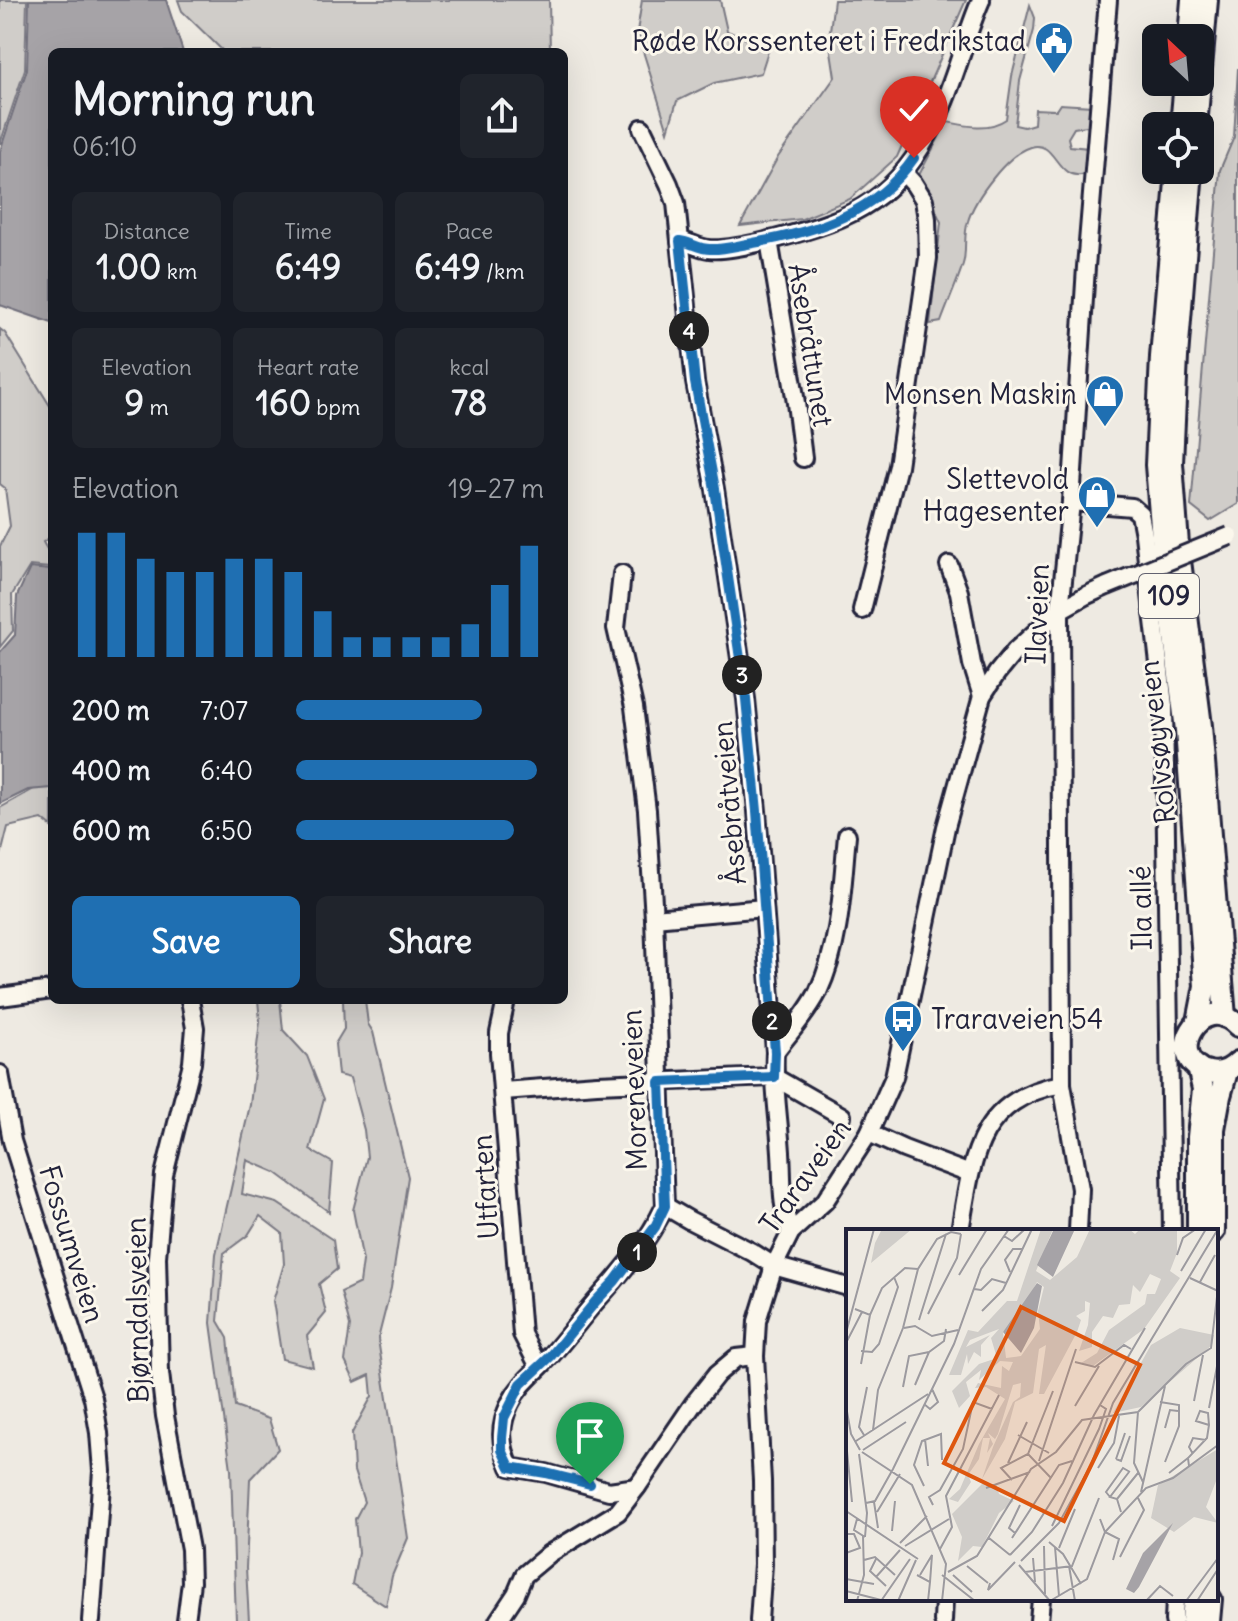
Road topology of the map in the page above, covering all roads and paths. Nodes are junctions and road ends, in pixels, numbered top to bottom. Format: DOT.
graph roads {
  1 [pos="981,0"];
  2 [pos="1108,0"];
  3 [pos="1192,0"];
  4 [pos="1207,0"];
  5 [pos="1190,24"];
  6 [pos="1205,24"];
  7 [pos="642,128"];
  8 [pos="904,173"];
  9 [pos="1176,184"];
  10 [pos="1191,184"];
  11 [pos="769,240"];
  12 [pos="680,241"];
  13 [pos="803,458"];
  14 [pos="1071,502"];
  15 [pos="1234,534"];
  16 [pos="949,565"];
  17 [pos="622,574"];
  18 [pos="862,610"];
  19 [pos="1060,610"];
  20 [pos="982,696"];
  21 [pos="847,835"];
  22 [pos="764,908"];
  23 [pos="654,918"];
  24 [pos="48,991"];
  25 [pos="0,997"];
  26 [pos="191,1004"];
  27 [pos="505,1004"];
  28 [pos="1232,1021"];
  29 [pos="1198,1022"];
  30 [pos="775,1052"];
  31 [pos="1198,1067"];
  32 [pos="1232,1067"];
  33 [pos="0,1074"];
  34 [pos="774,1077"];
  35 [pos="660,1082"];
  36 [pos="1062,1084"];
  37 [pos="503,1091"];
  38 [pos="842,1116"];
  39 [pos="869,1133"];
  40 [pos="970,1174"];
  41 [pos="782,1197"];
  42 [pos="665,1206"];
  43 [pos="806,1217"];
  44 [pos="960,1229"];
  45 [pos="1078,1229"];
  46 [pos="1172,1229"];
  47 [pos="1198,1229"];
  48 [pos="1214,1229"];
  49 [pos="791,1232"];
  50 [pos="774,1266"];
  51 [pos="846,1286"];
  52 [pos="755,1356"];
  53 [pos="539,1367"];
  54 [pos="637,1487"];
  55 [pos="944,1601"];
  56 [pos="1041,1601"];
  57 [pos="1175,1601"];
  58 [pos="1194,1601"];
  59 [pos="1211,1601"];
  60 [pos="91,1621"];
  61 [pos="186,1621"];
  62 [pos="498,1621"];
  63 [pos="759,1621"];
  64 [pos="943,1621"];
  65 [pos="1039,1621"];
  66 [pos="1174,1621"];
  67 [pos="1192,1621"];
  68 [pos="1209,1621"];
  1 -- 8 [label="street"];
  2 -- 14 [label="street, Ilaveien"];
  3 -- 5 [label="main road"];
  4 -- 6 [label="main road"];
  7 -- 12 [label="street, Åsebråtveien"];
  8 -- 11 [label="street"];
  8 -- 18 [label="street"];
  9 -- 29 [label="main road, Rolvsøyveien / 109"];
  10 -- 28 [label="main road, Rolvsøyveien / 109"];
  11 -- 12 [label="street"];
  11 -- 13 [label="street, Åsebråttunet"];
  12 -- 22 [label="street, Åsebråtveien"];
  14 -- 19 [label="street, Ilaveien"];
  14 -- 46 [label="street, Ila allé"];
  15 -- 19 [label="street, Traraveien, bridge"];
  16 -- 20 [label="street"];
  17 -- 23 [label="street, Moreneveien"];
  19 -- 20 [label="street, Traraveien"];
  19 -- 36 [label="street, Ilaveien"];
  20 -- 39 [label="street, Traraveien"];
  21 -- 30 [label="street"];
  22 -- 23 [label="street"];
  22 -- 30 [label="street, Åsebråtveien"];
  23 -- 35 [label="street, Moreneveien"];
  24 -- 25 [label="street"];
  26 -- 61 [label="street, Bjørndalsveien"];
  27 -- 37 [label="street, Utfarten"];
  28 -- 29 [label="main road, 109"];
  29 -- 31 [label="main road, 109"];
  30 -- 34 [label="street, Åsebråtveien"];
  31 -- 32 [label="main road"];
  31 -- 47 [label="main road, 109"];
  32 -- 48 [label="main road"];
  33 -- 60 [label="street, Fossumveien"];
  34 -- 35 [label="street"];
  34 -- 38 [label="street"];
  34 -- 41 [label="street, Åsebråtveien"];
  35 -- 37 [label="street"];
  35 -- 42 [label="street, Moreneveien"];
  36 -- 40 [label="street"];
  36 -- 45 [label="street, Ilaveien"];
  37 -- 53 [label="street, Utfarten"];
  39 -- 40 [label="street"];
  39 -- 43 [label="street, Traraveien"];
  40 -- 44 [label="street"];
  41 -- 43 [label="street"];
  41 -- 49 [label="street, Åsebråtveien"];
  42 -- 50 [label="street"];
  42 -- 53 [label="street, Moreneveien"];
  43 -- 49 [label="street, Traraveien"];
  49 -- 50 [label="street, Traraveien"];
  50 -- 51 [label="street"];
  50 -- 52 [label="street, Traraveien"];
  52 -- 54 [label="street"];
  52 -- 63 [label="street, Traraveien"];
  53 -- 54 [label="street, Moreneveien"];
  54 -- 62 [label="street"];
  55 -- 64 [label="street"];
  56 -- 65 [label="street"];
  57 -- 66 [label="street"];
  58 -- 67 [label="main road"];
  59 -- 68 [label="main road"];
}
